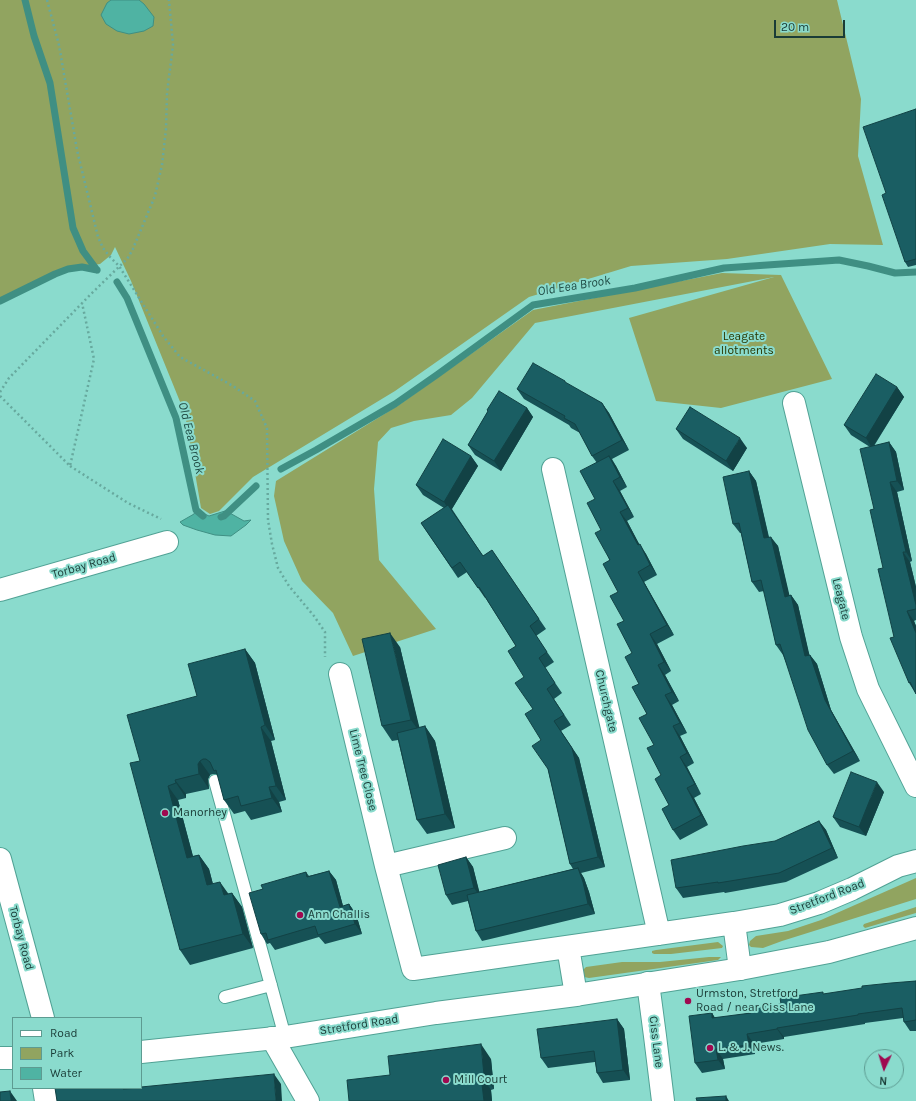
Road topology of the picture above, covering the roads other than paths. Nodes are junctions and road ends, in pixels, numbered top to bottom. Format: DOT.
graph roads {
  1 [pos="794,403"];
  2 [pos="553,469"];
  3 [pos="167,542"];
  4 [pos="0,590"];
  5 [pos="340,674"];
  6 [pos="215,781"];
  7 [pos="916,786"];
  8 [pos="505,838"];
  9 [pos="0,859"];
  10 [pos="916,861"];
  11 [pos="386,866"];
  12 [pos="734,923"];
  13 [pos="916,928"];
  14 [pos="659,934"];
  15 [pos="568,947"];
  16 [pos="413,969"];
  17 [pos="740,969"];
  18 [pos="648,983"];
  19 [pos="271,985"];
  20 [pos="576,995"];
  21 [pos="225,997"];
  22 [pos="43,1017"];
  23 [pos="278,1038"];
  24 [pos="142,1052"];
  25 [pos="0,1058"];
  26 [pos="12,1058"];
  27 [pos="44,1089"];
  28 [pos="46,1101"];
  29 [pos="308,1101"];
  30 [pos="663,1101"];
  1 -- 7 [label="street, Leagate"];
  2 -- 14 [label="street, Churchgate"];
  3 -- 4 [label="street, Torbay Road"];
  5 -- 11 [label="street, Lime Tree Close"];
  6 -- 19 [label="lane"];
  8 -- 11 [label="street"];
  9 -- 22 [label="street, Torbay Road"];
  10 -- 12 [label="street, Stretford Road"];
  11 -- 16 [label="street, Lime Tree Close"];
  12 -- 14 [label="street, Stretford Road"];
  12 -- 17 [label="street"];
  13 -- 17 [label="street, Stretford Road"];
  14 -- 15 [label="street, Stretford Road"];
  15 -- 16 [label="street, Stretford Road"];
  15 -- 20 [label="street"];
  17 -- 18 [label="street, Stretford Road"];
  18 -- 20 [label="street, Stretford Road"];
  18 -- 30 [label="street, Ciss Lane"];
  19 -- 21 [label="lane"];
  19 -- 23 [label="lane"];
  20 -- 23 [label="street, Stretford Road"];
  23 -- 24 [label="street, Stretford Road"];
  23 -- 29 [label="street"];
  25 -- 26 [label="street"];
  27 -- 28 [label="street"];
}
